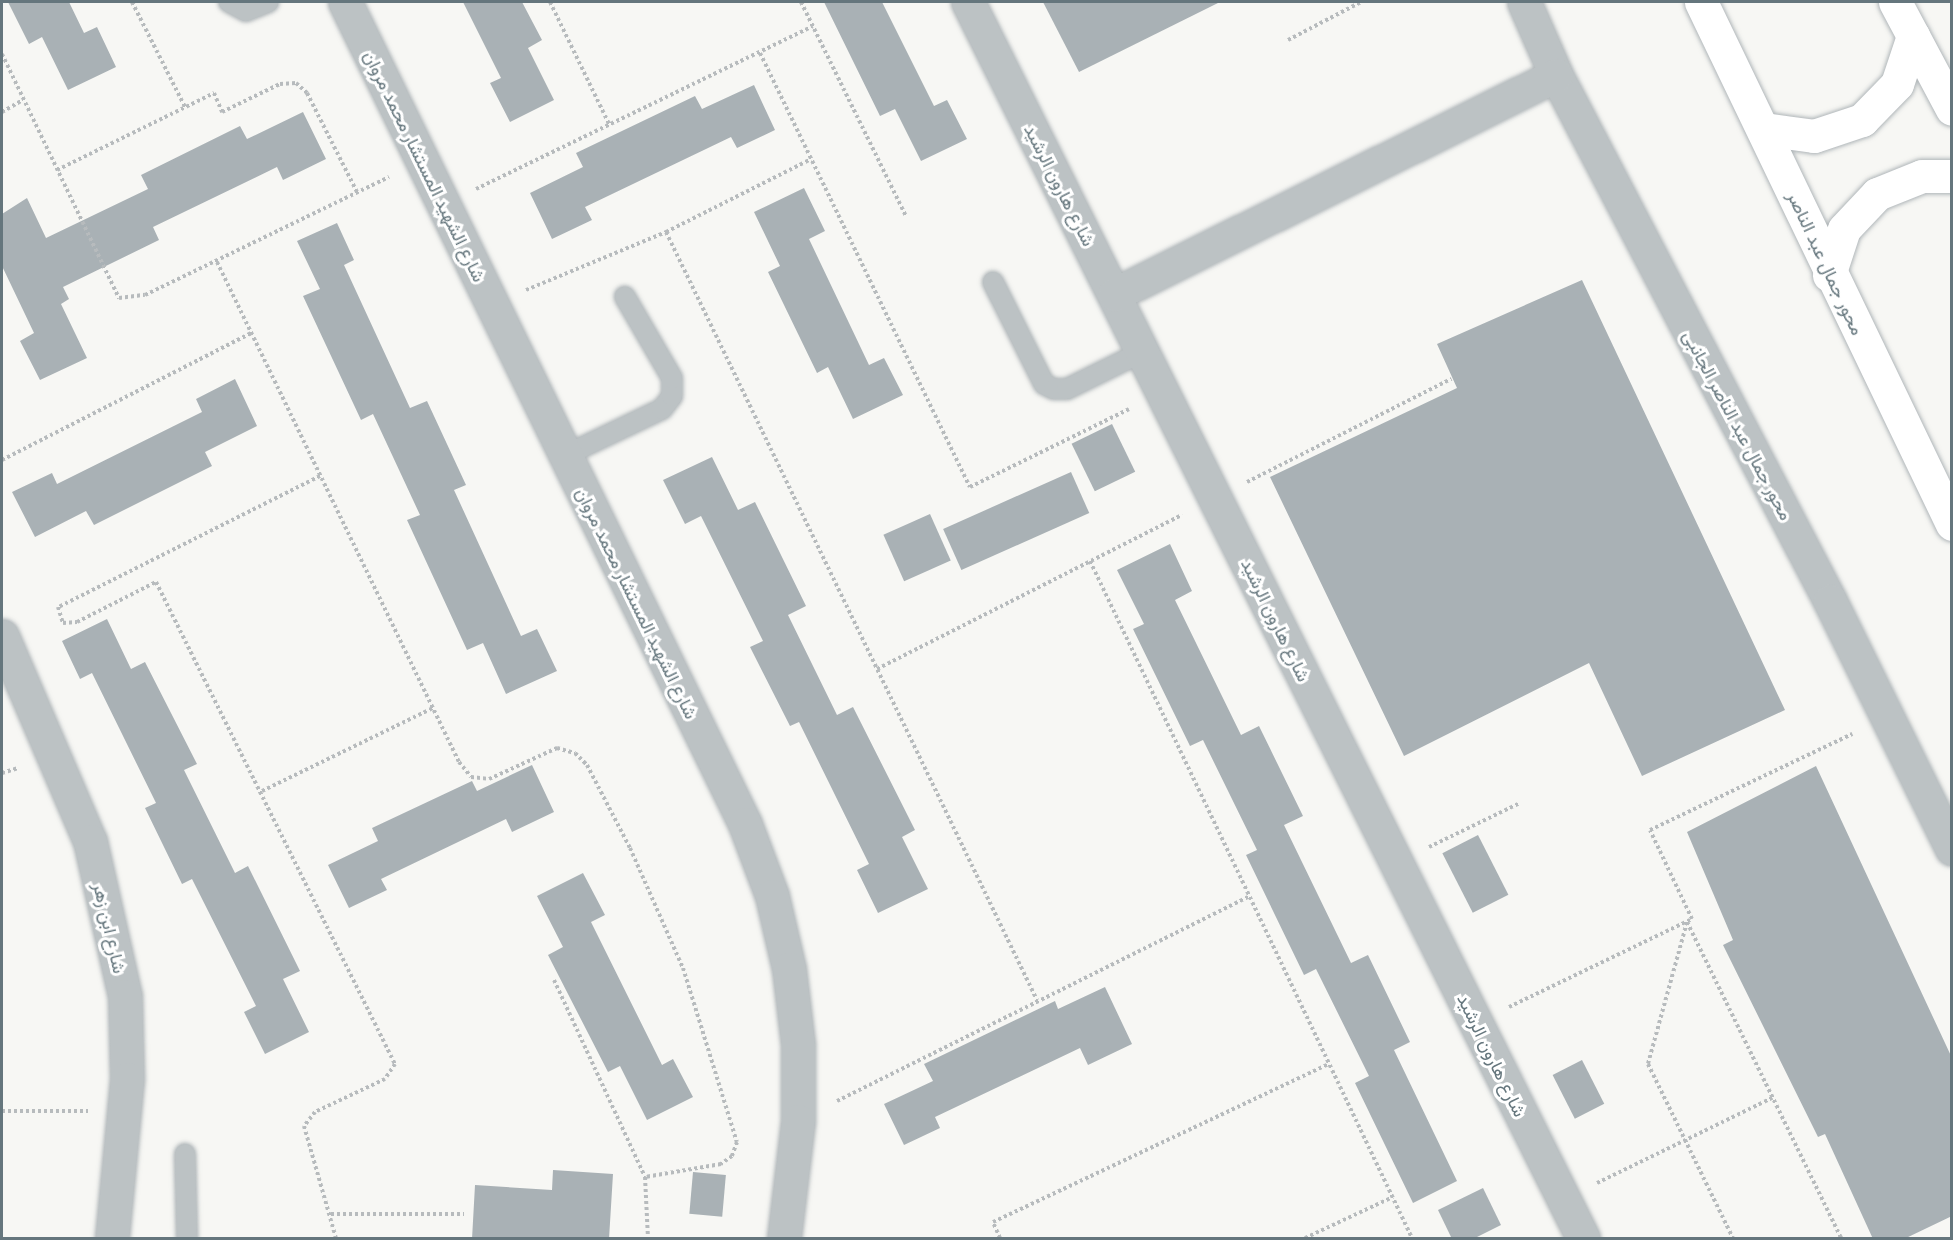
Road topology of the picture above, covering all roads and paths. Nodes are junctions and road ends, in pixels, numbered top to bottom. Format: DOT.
graph roads {
  1 [pos="132,2"];
  2 [pos="229,2"];
  3 [pos="268,2"];
  4 [pos="345,2"];
  5 [pos="550,2"];
  6 [pos="801,2"];
  7 [pos="968,2"];
  8 [pos="1361,2"];
  9 [pos="1524,2"];
  10 [pos="1701,2"];
  11 [pos="1895,2"];
  12 [pos="813,26"];
  13 [pos="1912,36"];
  14 [pos="1288,40"];
  15 [pos="760,53"];
  16 [pos="2,54"];
  17 [pos="1556,75"];
  18 [pos="21,101"];
  19 [pos="185,107"];
  20 [pos="1952,109"];
  21 [pos="2,112"];
  22 [pos="610,126"];
  23 [pos="1764,129"];
  24 [pos="421,159"];
  25 [pos="811,159"];
  26 [pos="57,170"];
  27 [pos="1952,176"];
  28 [pos="358,194"];
  29 [pos="443,204"];
  30 [pos="906,216"];
  31 [pos="666,232"];
  32 [pos="217,262"];
  33 [pos="1829,274"];
  34 [pos="993,282"];
  35 [pos="1115,294"];
  36 [pos="625,297"];
  37 [pos="492,304"];
  38 [pos="251,333"];
  39 [pos="1143,352"];
  40 [pos="1451,379"];
  41 [pos="1162,393"];
  42 [pos="566,455"];
  43 [pos="2,460"];
  44 [pos="320,476"];
  45 [pos="1216,497"];
  46 [pos="1952,524"];
  47 [pos="1090,561"];
  48 [pos="2,636"];
  49 [pos="877,669"];
  50 [pos="433,708"];
  51 [pos="1885,717"];
  52 [pos="262,791"];
  53 [pos="1520,802"];
  54 [pos="1952,849"];
  55 [pos="1396,864"];
  56 [pos="1250,896"];
  57 [pos="1687,922"];
  58 [pos="554,980"];
  59 [pos="1037,1000"];
  60 [pos="1476,1023"];
  61 [pos="1329,1064"];
  62 [pos="1772,1098"];
  63 [pos="2,1111"];
  64 [pos="123,1111"];
  65 [pos="798,1121"];
  66 [pos="1686,1140"];
  67 [pos="185,1154"];
  68 [pos="645,1177"];
  69 [pos="1393,1197"];
  70 [pos="1564,1200"];
  71 [pos="331,1214"];
  72 [pos="464,1214"];
  73 [pos="112,1239"];
  74 [pos="187,1239"];
  75 [pos="336,1239"];
  76 [pos="648,1239"];
  77 [pos="784,1239"];
  78 [pos="1000,1239"];
  79 [pos="1305,1239"];
  80 [pos="1412,1239"];
  81 [pos="1583,1239"];
  82 [pos="1733,1239"];
  83 [pos="1841,1239"];
  1 -- 19 [label="path"];
  2 -- 3 [label="lane"];
  4 -- 24 [label="street, شارع الشهيد المستشار محمد مروان"];
  5 -- 22 [label="path"];
  6 -- 12 [label="path"];
  7 -- 35 [label="street, شارع هارون الرشيد"];
  8 -- 14 [label="path"];
  9 -- 17 [label="street, محور جمال عبد الناصر الجانبى"];
  10 -- 23 [label="main road, محور جمال عبد الناصر"];
  11 -- 13 [label="main road"];
  12 -- 15 [label="path"];
  12 -- 30 [label="path"];
  13 -- 20 [label="main road"];
  13 -- 23 [label="main road"];
  15 -- 22 [label="path"];
  15 -- 25 [label="path"];
  16 -- 18 [label="path"];
  17 -- 35 [label="street"];
  17 -- 51 [label="street, محور جمال عبد الناصر الجانبى"];
  18 -- 21 [label="path"];
  18 -- 26 [label="path"];
  19 -- 26 [label="path"];
  19 -- 28 [label="path"];
  22 -- 29 [label="path"];
  23 -- 33 [label="main road, محور جمال عبد الناصر"];
  24 -- 28 [label="path"];
  24 -- 29 [label="street, شارع الشهيد المستشار محمد مروان"];
  25 -- 31 [label="path"];
  25 -- 41 [label="path"];
  26 -- 32 [label="path"];
  27 -- 33 [label="main road"];
  28 -- 32 [label="path"];
  29 -- 37 [label="street, شارع الشهيد المستشار محمد مروان"];
  31 -- 37 [label="path"];
  31 -- 49 [label="path"];
  32 -- 38 [label="path"];
  33 -- 46 [label="main road, محور جمال عبد الناصر"];
  34 -- 39 [label="lane"];
  35 -- 39 [label="street, شارع هارون الرشيد"];
  36 -- 42 [label="lane"];
  37 -- 42 [label="street, شارع الشهيد المستشار محمد مروان"];
  38 -- 43 [label="path"];
  38 -- 44 [label="path"];
  39 -- 41 [label="street, شارع هارون الرشيد"];
  40 -- 45 [label="path"];
  41 -- 45 [label="street, شارع هارون الرشيد"];
  42 -- 65 [label="street, شارع الشهيد المستشار محمد مروان"];
  44 -- 50 [label="path"];
  44 -- 52 [label="path"];
  45 -- 47 [label="path"];
  45 -- 55 [label="street, شارع هارون الرشيد"];
  47 -- 49 [label="path"];
  47 -- 56 [label="path"];
  48 -- 64 [label="street, شارع ابن زهر"];
  49 -- 59 [label="path"];
  50 -- 52 [label="path"];
  50 -- 68 [label="path"];
  51 -- 54 [label="street, محور جمال عبد الناصر الجانبى"];
  51 -- 57 [label="path"];
  52 -- 71 [label="path"];
  53 -- 55 [label="path"];
  55 -- 60 [label="street, شارع هارون الرشيد"];
  56 -- 59 [label="path"];
  56 -- 61 [label="path"];
  57 -- 60 [label="path"];
  57 -- 62 [label="path"];
  57 -- 66 [label="path"];
  58 -- 68 [label="path"];
  59 -- 65 [label="path"];
  60 -- 70 [label="street, شارع هارون الرشيد"];
  61 -- 69 [label="path"];
  61 -- 78 [label="path"];
  62 -- 66 [label="path"];
  62 -- 83 [label="path"];
  63 -- 64 [label="path"];
  64 -- 73 [label="street, شارع ابن زهر"];
  65 -- 77 [label="street, شارع الشهيد المستشار محمد مروان"];
  66 -- 70 [label="path"];
  66 -- 82 [label="path"];
  67 -- 74 [label="lane"];
  68 -- 76 [label="path"];
  69 -- 79 [label="path"];
  69 -- 80 [label="path"];
  70 -- 81 [label="street, شارع هارون الرشيد"];
  71 -- 72 [label="path"];
  71 -- 75 [label="path"];
}
